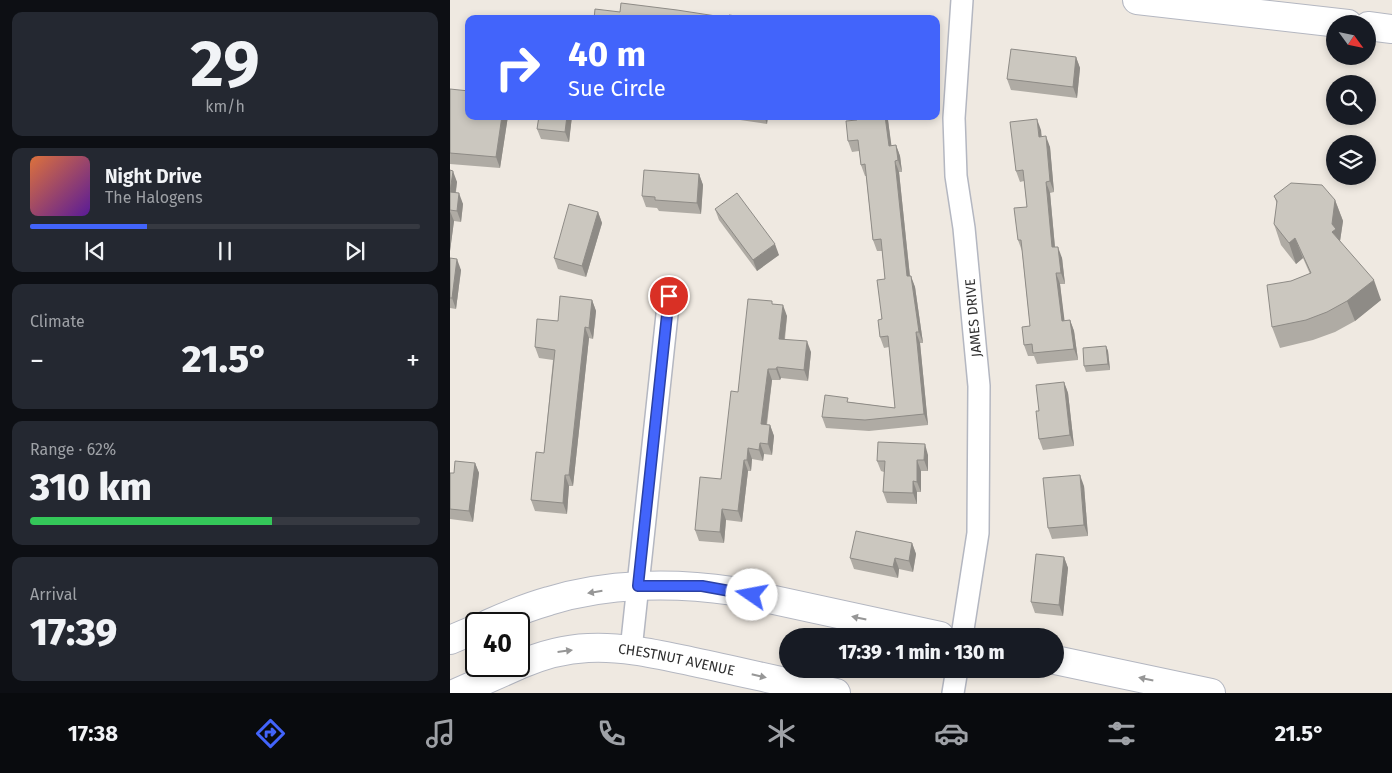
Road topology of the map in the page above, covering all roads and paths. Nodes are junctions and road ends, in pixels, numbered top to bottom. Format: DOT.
graph roads {
  1 [pos="962,0"];
  2 [pos="1138,0"];
  3 [pos="1285,8"];
  4 [pos="1326,18"];
  5 [pos="1376,27"];
  6 [pos="1392,29"];
  7 [pos="669,296"];
  8 [pos="638,586"];
  9 [pos="517,612"];
  10 [pos="904,628"];
  11 [pos="963,628"];
  12 [pos="465,629"];
  13 [pos="450,633"];
  14 [pos="465,633"];
  15 [pos="450,640"];
  16 [pos="631,650"];
  17 [pos="530,661"];
  18 [pos="1064,662"];
  19 [pos="493,677"];
  20 [pos="956,678"];
  21 [pos="800,689"];
  22 [pos="456,693"];
  23 [pos="836,693"];
  24 [pos="953,693"];
  25 [pos="1211,693"];
  1 -- 11 [label="street, JAMES DRIVE"];
  2 -- 3 [label="street"];
  3 -- 4 [label="street"];
  5 -- 6 [label="street"];
  7 -- 8 [label="street"];
  8 -- 9 [label="street, one-way"];
  10 -- 8 [label="street, one-way"];
  8 -- 16 [label="street"];
  12 -- 13 [label="street"];
  14 -- 15 [label="street"];
  17 -- 16 [label="street, CHESTNUT AVENUE, one-way"];
  16 -- 21 [label="street, CHESTNUT AVENUE, one-way"];
  25 -- 18 [label="street, one-way"];
  19 -- 22 [label="street, CHESTNUT AVENUE"];
  20 -- 24 [label="street"];
  21 -- 23 [label="street, CHESTNUT AVENUE"];
}
